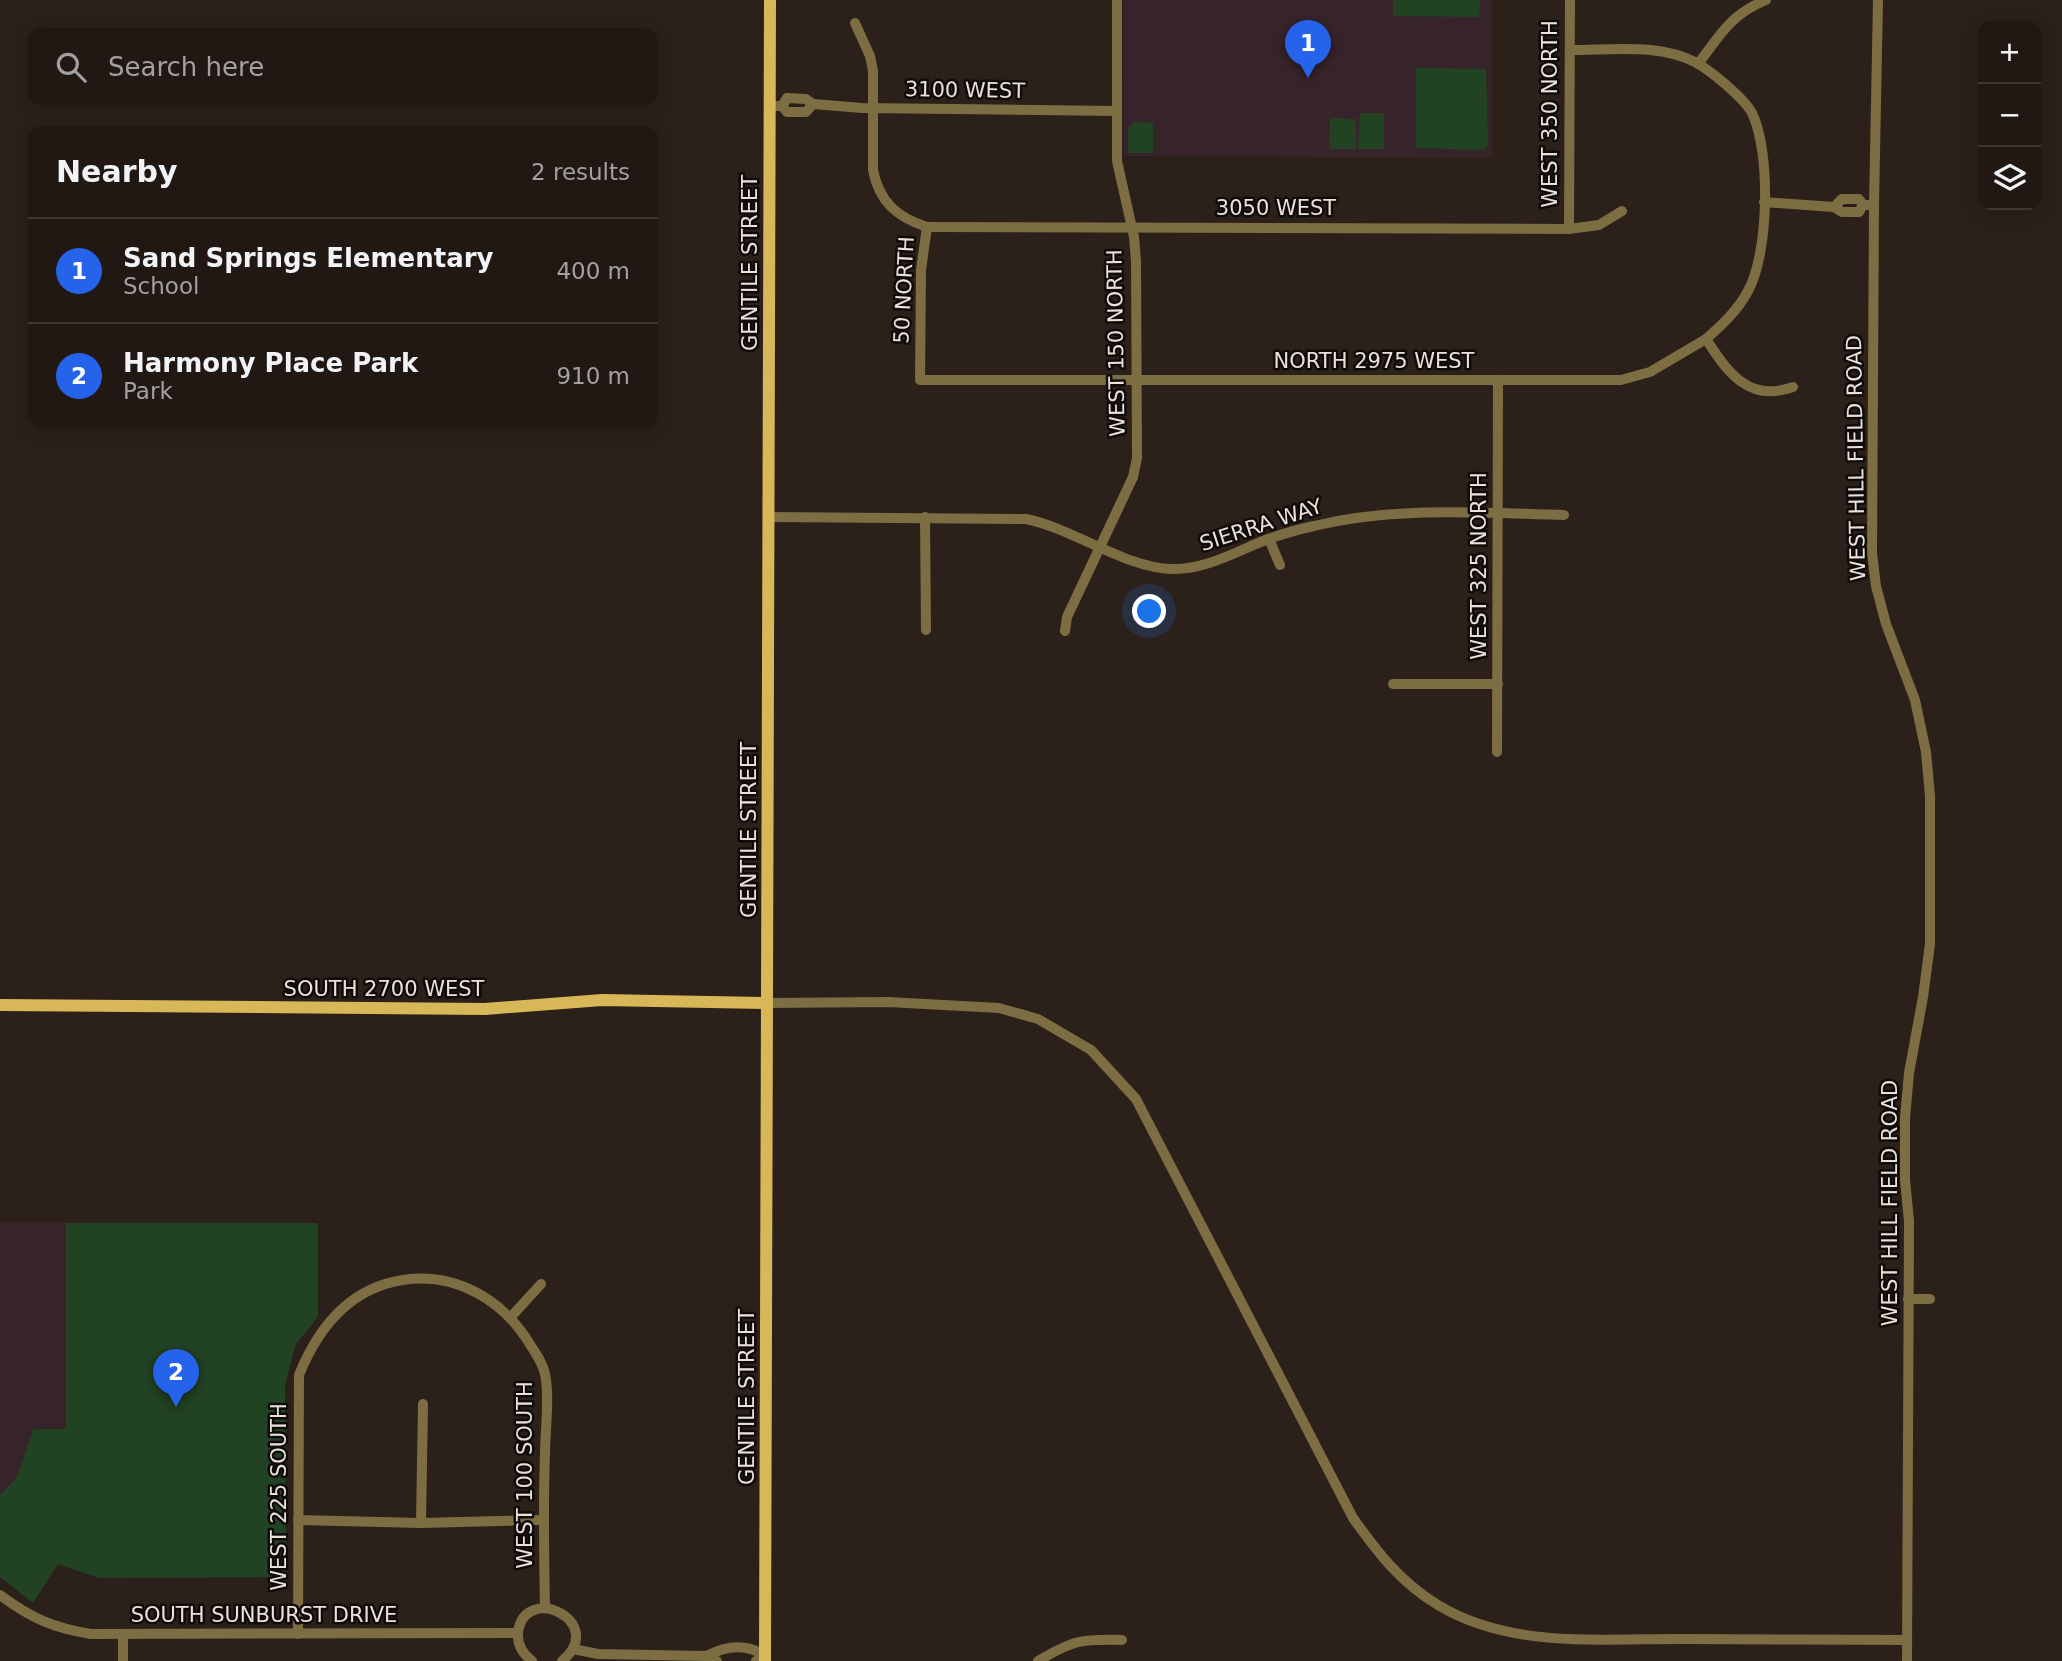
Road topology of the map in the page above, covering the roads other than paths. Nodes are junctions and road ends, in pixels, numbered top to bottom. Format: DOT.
graph roads {
  1 [pos="770,0"];
  2 [pos="1117,0"];
  3 [pos="1570,0"];
  4 [pos="1766,0"];
  5 [pos="1878,0"];
  6 [pos="855,23"];
  7 [pos="1570,50"];
  8 [pos="1698,64"];
  9 [pos="776,106"];
  10 [pos="873,108"];
  11 [pos="1116,111"];
  12 [pos="1764,202"];
  13 [pos="1868,205"];
  14 [pos="1622,211"];
  15 [pos="927,227"];
  16 [pos="1131,227"];
  17 [pos="1569,229"];
  18 [pos="1706,339"];
  19 [pos="1136,379"];
  20 [pos="920,380"];
  21 [pos="1498,380"];
  22 [pos="1793,387"];
  23 [pos="1498,513"];
  24 [pos="1564,515"];
  25 [pos="768,517"];
  26 [pos="925,517"];
  27 [pos="1269,539"];
  28 [pos="1100,546"];
  29 [pos="1280,565"];
  30 [pos="926,630"];
  31 [pos="1065,631"];
  32 [pos="1392,684"];
  33 [pos="1498,684"];
  34 [pos="1497,752"];
  35 [pos="767,1003"];
  36 [pos="0,1005"];
  37 [pos="541,1284"];
  38 [pos="1908,1299"];
  39 [pos="1930,1299"];
  40 [pos="510,1318"];
  41 [pos="305,1360"];
  42 [pos="423,1404"];
  43 [pos="298,1520"];
  44 [pos="543,1520"];
  45 [pos="421,1523"];
  46 [pos="0,1595"];
  47 [pos="545,1608"];
  48 [pos="518,1633"];
  49 [pos="123,1634"];
  50 [pos="298,1634"];
  51 [pos="1122,1640"];
  52 [pos="1907,1640"];
  53 [pos="573,1649"];
  54 [pos="706,1656"];
  55 [pos="762,1659"];
  56 [pos="123,1661"];
  57 [pos="532,1661"];
  58 [pos="562,1661"];
  59 [pos="717,1661"];
  60 [pos="1038,1661"];
  61 [pos="1907,1661"];
  1 -- 9 [label="main road, GENTILE STREET"];
  2 -- 11 [label="street, WEST 150 NORTH"];
  3 -- 7 [label="street, WEST 350 NORTH"];
  4 -- 8 [label="street"];
  5 -- 13 [label="street, WEST HILL FIELD ROAD"];
  6 -- 10 [label="street, 50 NORTH"];
  7 -- 8 [label="street"];
  7 -- 17 [label="street, WEST 350 NORTH"];
  8 -- 12 [label="street, NORTH 2975 WEST"];
  9 -- 10 [label="street, 3100 WEST"];
  9 -- 25 [label="main road, GENTILE STREET"];
  10 -- 11 [label="street, 3100 WEST"];
  10 -- 15 [label="street, 50 NORTH"];
  11 -- 16 [label="street, WEST 150 NORTH"];
  12 -- 13 [label="street"];
  12 -- 18 [label="street, NORTH 2975 WEST"];
  13 -- 38 [label="street, WEST HILL FIELD ROAD"];
  14 -- 17 [label="street, 3050 WEST"];
  15 -- 16 [label="street, 3050 WEST"];
  15 -- 20 [label="street, 50 NORTH"];
  16 -- 17 [label="street, 3050 WEST"];
  16 -- 19 [label="street, WEST 150 NORTH"];
  18 -- 21 [label="street, NORTH 2975 WEST"];
  18 -- 22 [label="street"];
  19 -- 20 [label="street, NORTH 2975 WEST"];
  19 -- 21 [label="street, NORTH 2975 WEST"];
  19 -- 28 [label="street, WEST 150 NORTH"];
  21 -- 23 [label="street, WEST 325 NORTH"];
  23 -- 24 [label="street, SIERRA WAY"];
  23 -- 27 [label="street, SIERRA WAY"];
  23 -- 33 [label="street, WEST 325 NORTH"];
  25 -- 26 [label="street, SIERRA WAY"];
  25 -- 35 [label="main road, GENTILE STREET"];
  26 -- 28 [label="street, SIERRA WAY"];
  26 -- 30 [label="street"];
  27 -- 28 [label="street, SIERRA WAY"];
  27 -- 29 [label="street"];
  28 -- 31 [label="street, WEST 150 NORTH"];
  32 -- 33 [label="street"];
  33 -- 34 [label="street, WEST 325 NORTH"];
  35 -- 36 [label="main road, SOUTH 2700 WEST"];
  35 -- 52 [label="street"];
  35 -- 55 [label="main road, GENTILE STREET"];
  37 -- 40 [label="street"];
  38 -- 39 [label="street"];
  38 -- 52 [label="street, WEST HILL FIELD ROAD"];
  40 -- 41 [label="street, WEST 100 SOUTH"];
  40 -- 44 [label="street, WEST 100 SOUTH"];
  41 -- 43 [label="street, WEST 225 SOUTH"];
  42 -- 45 [label="street"];
  43 -- 45 [label="street"];
  43 -- 50 [label="street, WEST 225 SOUTH"];
  44 -- 45 [label="street"];
  44 -- 47 [label="street, WEST 100 SOUTH"];
  46 -- 49 [label="street, SOUTH SUNBURST DRIVE"];
  47 -- 48 [label="street"];
  47 -- 53 [label="street"];
  48 -- 50 [label="street, SOUTH SUNBURST DRIVE"];
  48 -- 57 [label="street"];
  49 -- 50 [label="street, SOUTH SUNBURST DRIVE"];
  49 -- 56 [label="street"];
  51 -- 60 [label="street"];
  52 -- 61 [label="street, WEST HILL FIELD ROAD"];
  53 -- 54 [label="street"];
  53 -- 58 [label="street"];
  54 -- 55 [label="street"];
  54 -- 59 [label="street"];
}
